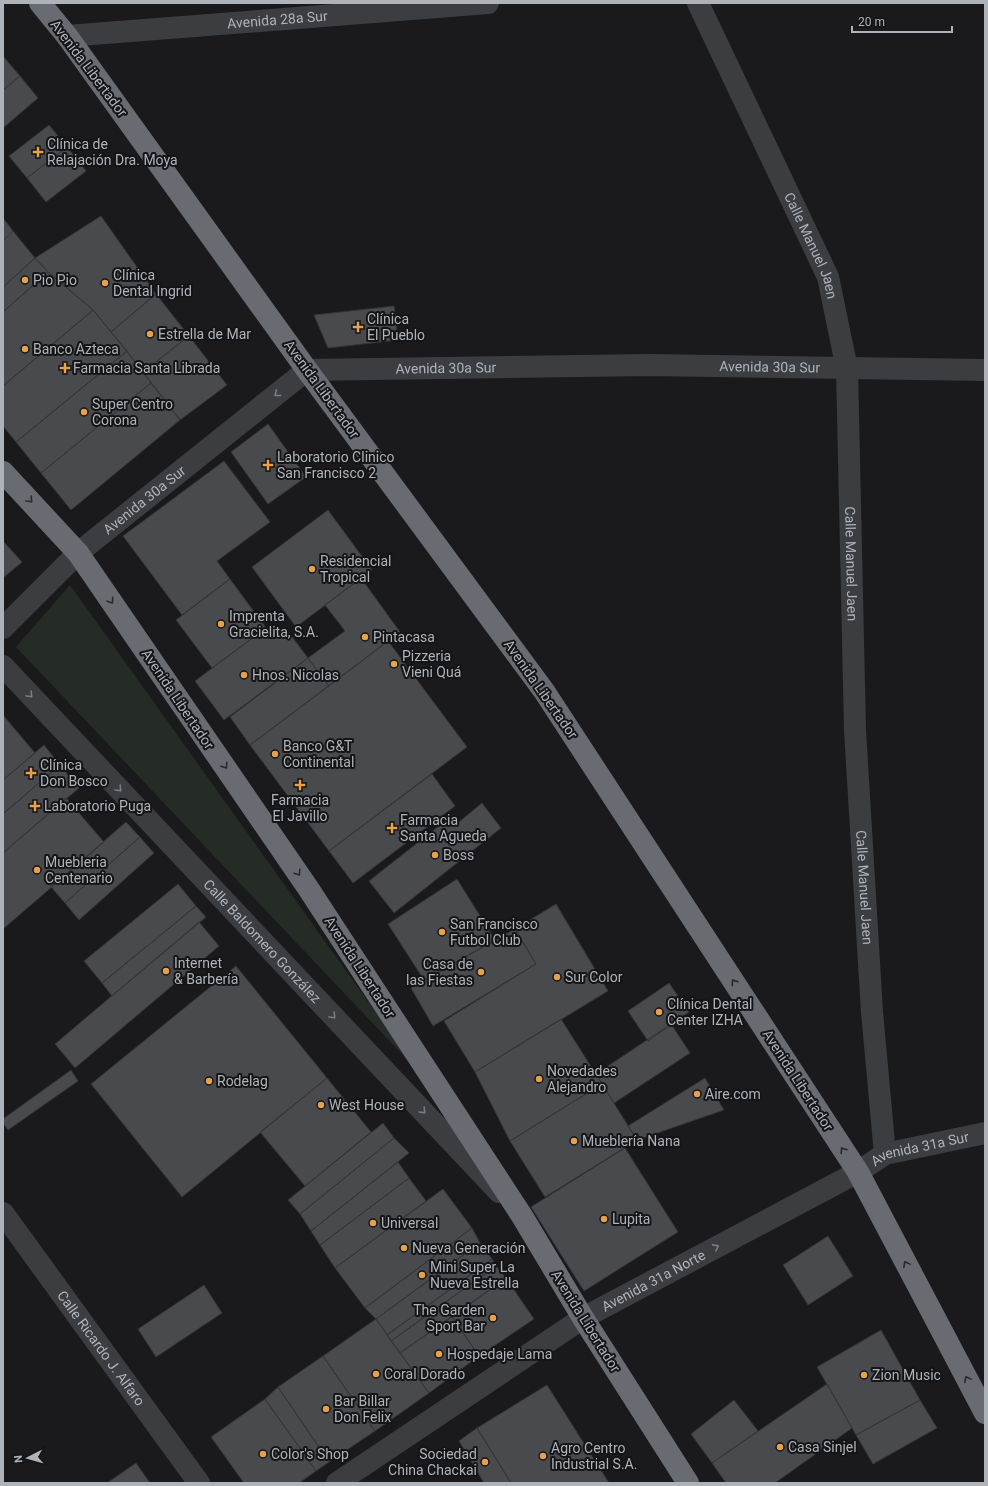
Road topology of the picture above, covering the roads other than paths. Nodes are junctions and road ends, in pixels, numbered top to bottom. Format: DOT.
graph roads {
  1 [pos="40,3"];
  2 [pos="488,3"];
  3 [pos="698,3"];
  4 [pos="68,36"];
  5 [pos="847,369"];
  6 [pos="307,370"];
  7 [pos="985,370"];
  8 [pos="3,472"];
  9 [pos="78,553"];
  10 [pos="3,628"];
  11 [pos="3,666"];
  12 [pos="985,1133"];
  13 [pos="885,1154"];
  14 [pos="858,1172"];
  15 [pos="3,1213"];
  16 [pos="522,1216"];
  17 [pos="583,1318"];
  18 [pos="985,1413"];
  19 [pos="199,1483"];
  20 [pos="337,1483"];
  21 [pos="688,1483"];
  1 -- 4 [label="highway, Avenida Libertador"];
  2 -- 4 [label="street, Avenida 28a Sur"];
  3 -- 5 [label="street, Calle Manuel Jaen"];
  4 -- 6 [label="highway, Avenida Libertador"];
  5 -- 6 [label="street, Avenida 30a Sur"];
  5 -- 7 [label="street, Avenida 30a Sur"];
  5 -- 13 [label="street, Calle Manuel Jaen"];
  6 -- 9 [label="street, Avenida 30a Sur, one-way"];
  14 -- 6 [label="highway, Avenida Libertador, one-way"];
  8 -- 9 [label="highway, Avenida Libertador, one-way"];
  9 -- 10 [label="street, Avenida 30a Sur"];
  9 -- 16 [label="highway, Avenida Libertador, one-way"];
  11 -- 16 [label="street, Calle Baldomero González, one-way"];
  12 -- 13 [label="street, Avenida 31a Sur"];
  13 -- 14 [label="street, Avenida 31a Sur"];
  17 -- 14 [label="street, Avenida 31a Norte, one-way"];
  18 -- 14 [label="highway, Avenida Libertador, one-way"];
  15 -- 19 [label="street, Calle Ricardo J. Alfaro"];
  16 -- 17 [label="highway, Avenida Libertador"];
  17 -- 20 [label="street, Avenida 31a Norte"];
  17 -- 21 [label="highway, Avenida Libertador"];
}
